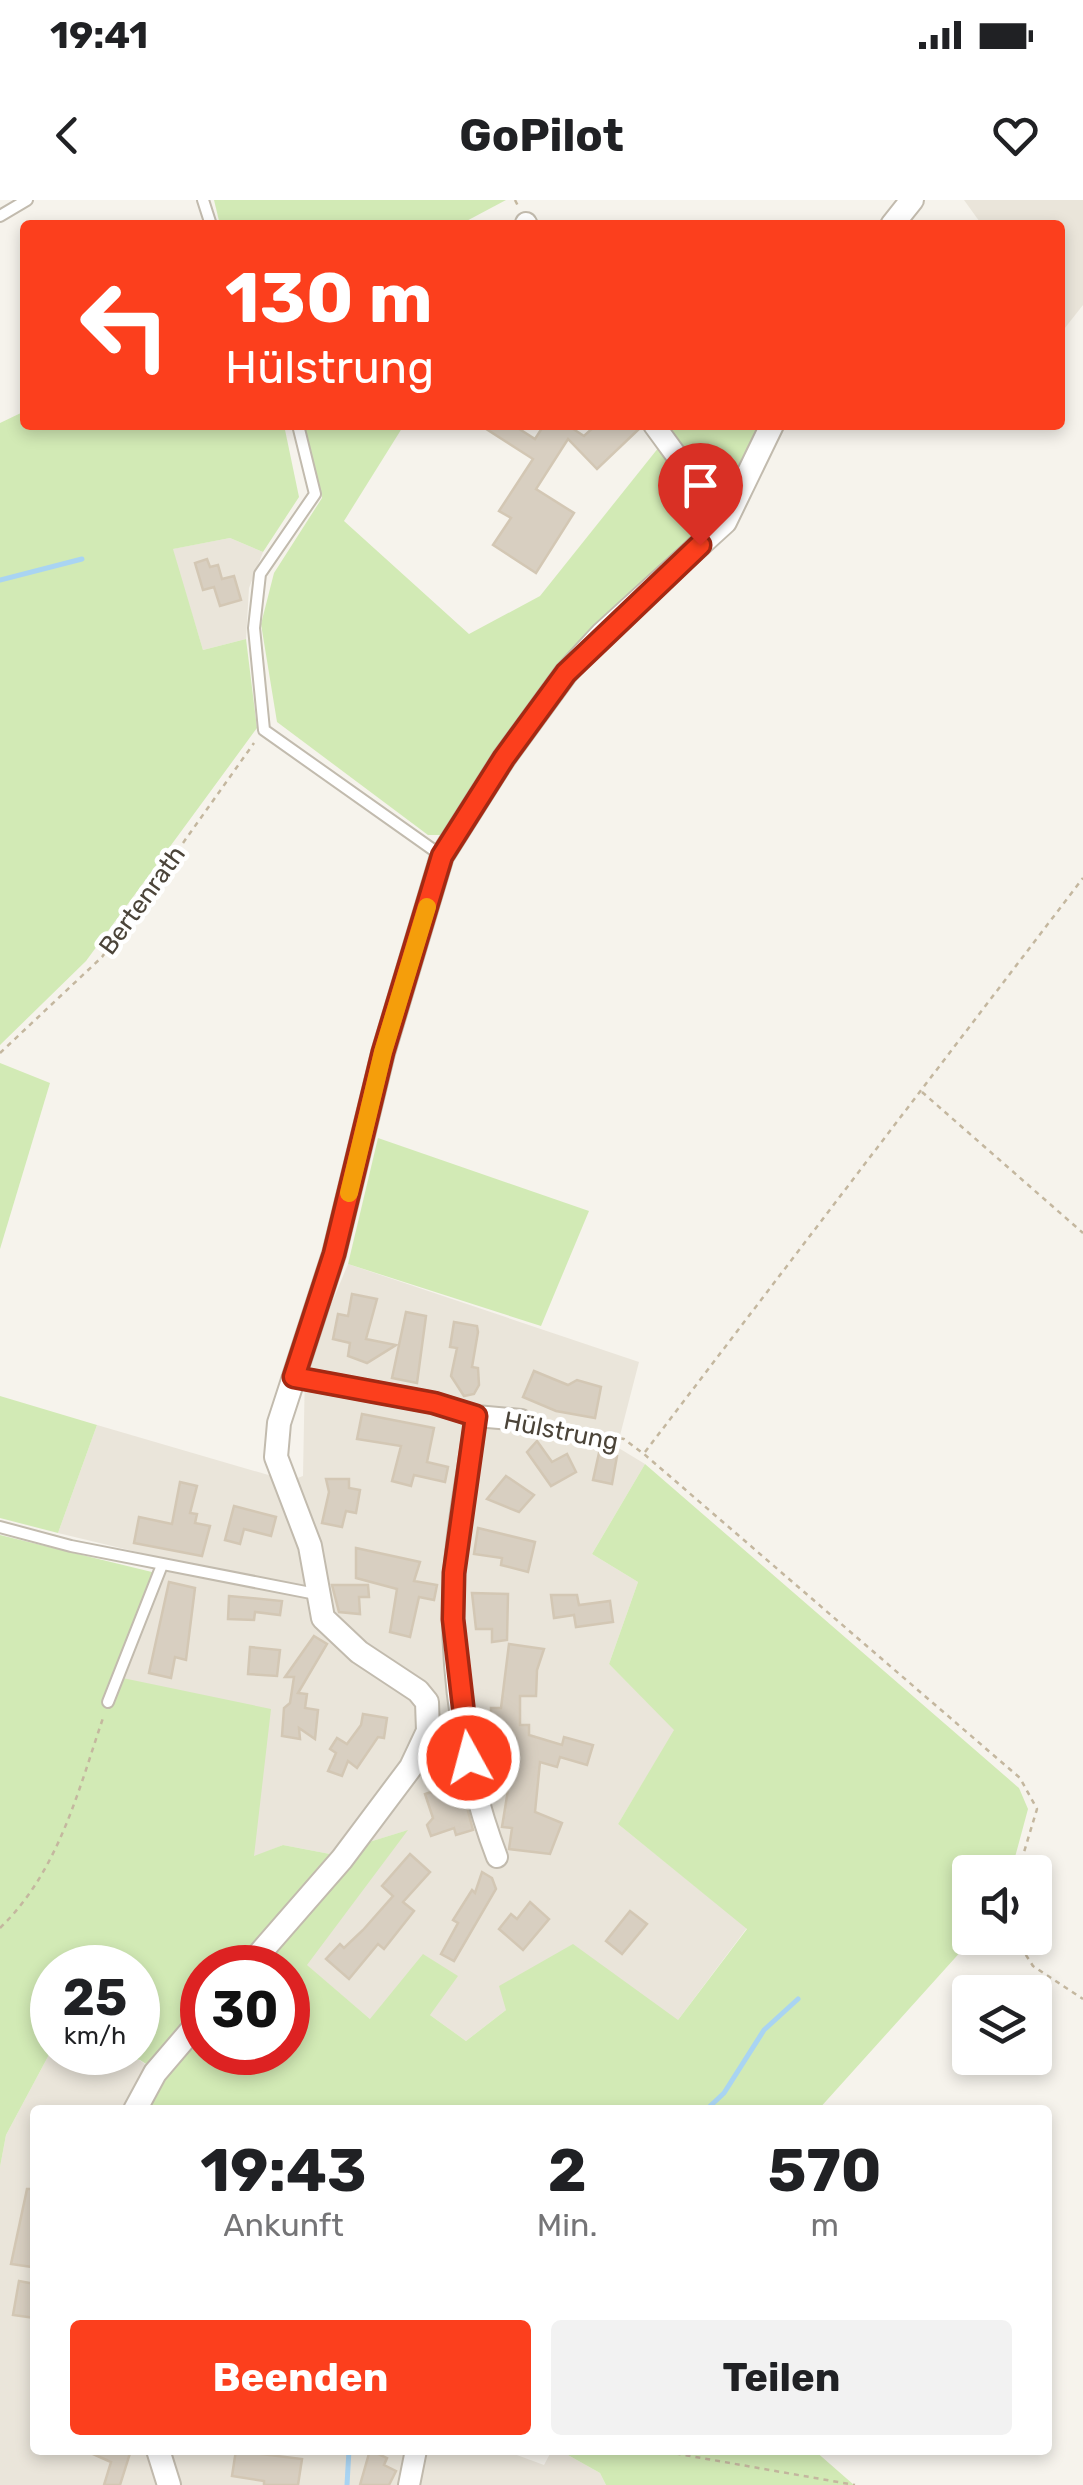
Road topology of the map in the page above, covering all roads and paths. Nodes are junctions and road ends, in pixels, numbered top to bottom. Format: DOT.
graph roads {
  1 [pos="27,200"];
  2 [pos="912,200"];
  3 [pos="0,216"];
  4 [pos="896,220"];
  5 [pos="299,430"];
  6 [pos="658,430"];
  7 [pos="770,430"];
  8 [pos="725,522"];
  9 [pos="264,730"];
  10 [pos="442,856"];
  11 [pos="1083,878"];
  12 [pos="0,1053"];
  13 [pos="921,1091"];
  14 [pos="1083,1233"];
  15 [pos="294,1377"];
  16 [pos="476,1416"];
  17 [pos="521,1420"];
  18 [pos="644,1454"];
  19 [pos="0,1527"];
  20 [pos="162,1564"];
  21 [pos="316,1594"];
  22 [pos="108,1702"];
  23 [pos="1023,1855"];
  24 [pos="497,1857"];
  25 [pos="0,1928"];
  26 [pos="267,1945"];
  27 [pos="1026,1955"];
  28 [pos="1083,1999"];
  29 [pos="180,2044"];
  30 [pos="138,2105"];
  31 [pos="160,2455"];
  32 [pos="415,2455"];
  33 [pos="681,2455"];
  34 [pos="852,2483"];
  35 [pos="823,2484"];
  36 [pos="169,2485"];
  37 [pos="409,2485"];
  1 -- 3 [label="lane"];
  2 -- 4 [label="street"];
  5 -- 9 [label="lane"];
  6 -- 8 [label="street"];
  7 -- 8 [label="street"];
  8 -- 10 [label="street"];
  9 -- 10 [label="lane"];
  9 -- 12 [label="path, Bertenrath"];
  10 -- 15 [label="street"];
  11 -- 13 [label="path"];
  13 -- 14 [label="path"];
  13 -- 18 [label="path"];
  15 -- 16 [label="street, Hülstrung"];
  15 -- 21 [label="street"];
  16 -- 17 [label="street, Hülstrung"];
  16 -- 24 [label="street, Hülstrung"];
  17 -- 18 [label="path, Hülstrung"];
  18 -- 23 [label="path, Hülstrung"];
  19 -- 20 [label="lane"];
  20 -- 21 [label="lane"];
  20 -- 22 [label="lane"];
  21 -- 26 [label="street"];
  22 -- 25 [label="path"];
  27 -- 28 [label="path"];
  29 -- 30 [label="street"];
  31 -- 36 [label="street"];
  32 -- 37 [label="street"];
  33 -- 35 [label="path"];
  34 -- 35 [label="path"];
}
